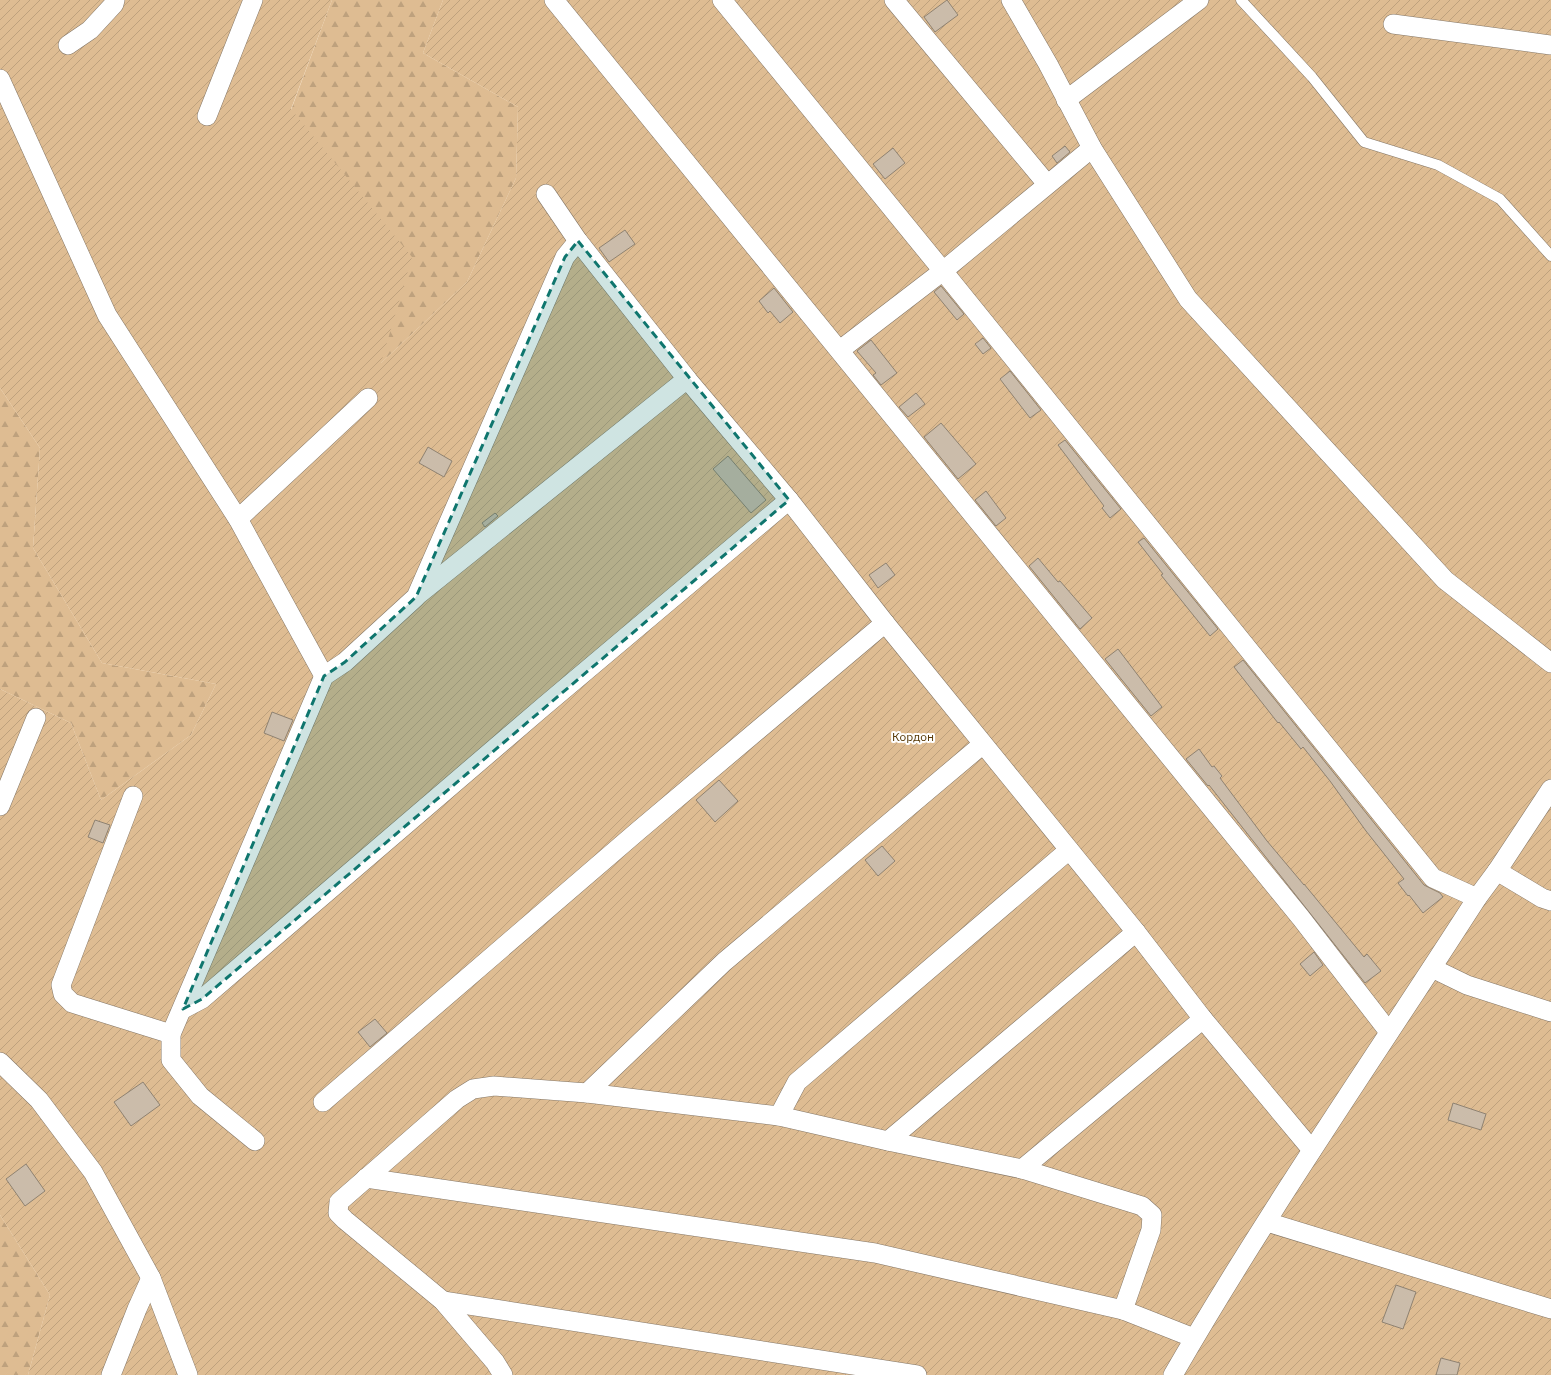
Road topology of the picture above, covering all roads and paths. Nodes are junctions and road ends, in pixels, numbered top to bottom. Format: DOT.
graph roads {
  1 [pos="115,0"];
  2 [pos="253,0"];
  3 [pos="554,0"];
  4 [pos="722,0"];
  5 [pos="894,0"];
  6 [pos="1011,0"];
  7 [pos="1199,0"];
  8 [pos="1241,0"];
  9 [pos="1393,24"];
  10 [pos="68,45"];
  11 [pos="1551,45"];
  12 [pos="0,79"];
  13 [pos="1066,100"];
  14 [pos="207,116"];
  15 [pos="1092,148"];
  16 [pos="1047,184"];
  17 [pos="546,194"];
  18 [pos="578,241"];
  19 [pos="1551,256"];
  20 [pos="943,271"];
  21 [pos="840,350"];
  22 [pos="688,379"];
  23 [pos="368,398"];
  24 [pos="789,500"];
  25 [pos="238,519"];
  26 [pos="416,596"];
  27 [pos="885,623"];
  28 [pos="1551,663"];
  29 [pos="324,676"];
  30 [pos="36,718"];
  31 [pos="983,744"];
  32 [pos="1551,789"];
  33 [pos="133,796"];
  34 [pos="0,806"];
  35 [pos="1069,850"];
  36 [pos="1497,871"];
  37 [pos="1477,898"];
  38 [pos="1551,901"];
  39 [pos="1136,932"];
  40 [pos="1432,968"];
  41 [pos="183,1009"];
  42 [pos="1551,1012"];
  43 [pos="1203,1019"];
  44 [pos="1389,1032"];
  45 [pos="172,1034"];
  46 [pos="0,1062"];
  47 [pos="587,1093"];
  48 [pos="322,1102"];
  49 [pos="779,1116"];
  50 [pos="255,1141"];
  51 [pos="888,1141"];
  52 [pos="1312,1150"];
  53 [pos="1022,1169"];
  54 [pos="366,1178"];
  55 [pos="1267,1222"];
  56 [pos="151,1278"];
  57 [pos="443,1301"];
  58 [pos="1551,1309"];
  59 [pos="1123,1310"];
  60 [pos="1194,1338"];
  61 [pos="111,1375"];
  62 [pos="188,1375"];
  63 [pos="503,1375"];
  64 [pos="917,1375"];
  65 [pos="1173,1375"];
  1 -- 10 [label="street"];
  2 -- 14 [label="street"];
  3 -- 21 [label="street"];
  4 -- 20 [label="street"];
  5 -- 16 [label="street"];
  6 -- 13 [label="street"];
  7 -- 13 [label="street"];
  8 -- 19 [label="lane"];
  9 -- 11 [label="street"];
  12 -- 25 [label="street"];
  13 -- 15 [label="street"];
  15 -- 16 [label="street"];
  15 -- 28 [label="street"];
  16 -- 20 [label="street"];
  17 -- 18 [label="street"];
  18 -- 22 [label="street"];
  18 -- 26 [label="street"];
  20 -- 21 [label="street"];
  20 -- 37 [label="street"];
  21 -- 44 [label="street"];
  22 -- 24 [label="street"];
  22 -- 26 [label="street"];
  23 -- 25 [label="street"];
  24 -- 27 [label="street"];
  24 -- 41 [label="street"];
  25 -- 29 [label="street"];
  26 -- 29 [label="street"];
  27 -- 31 [label="street"];
  27 -- 48 [label="street"];
  29 -- 41 [label="street"];
  30 -- 34 [label="street"];
  31 -- 35 [label="street"];
  31 -- 47 [label="street"];
  32 -- 36 [label="street"];
  33 -- 45 [label="street"];
  35 -- 39 [label="street"];
  35 -- 49 [label="street"];
  36 -- 37 [label="street"];
  36 -- 38 [label="street"];
  37 -- 40 [label="street"];
  39 -- 43 [label="street"];
  39 -- 51 [label="street"];
  40 -- 42 [label="street"];
  40 -- 44 [label="street"];
  41 -- 45 [label="street"];
  43 -- 52 [label="street"];
  43 -- 53 [label="street"];
  44 -- 52 [label="street"];
  45 -- 50 [label="street"];
  46 -- 56 [label="street"];
  47 -- 49 [label="street"];
  47 -- 54 [label="street"];
  49 -- 51 [label="street"];
  51 -- 53 [label="street"];
  52 -- 55 [label="street"];
  53 -- 59 [label="street"];
  54 -- 57 [label="street"];
  54 -- 59 [label="street"];
  55 -- 58 [label="street"];
  55 -- 60 [label="street"];
  56 -- 61 [label="street"];
  56 -- 62 [label="street"];
  57 -- 63 [label="street"];
  57 -- 64 [label="street"];
  59 -- 60 [label="street"];
  60 -- 65 [label="street"];
}
